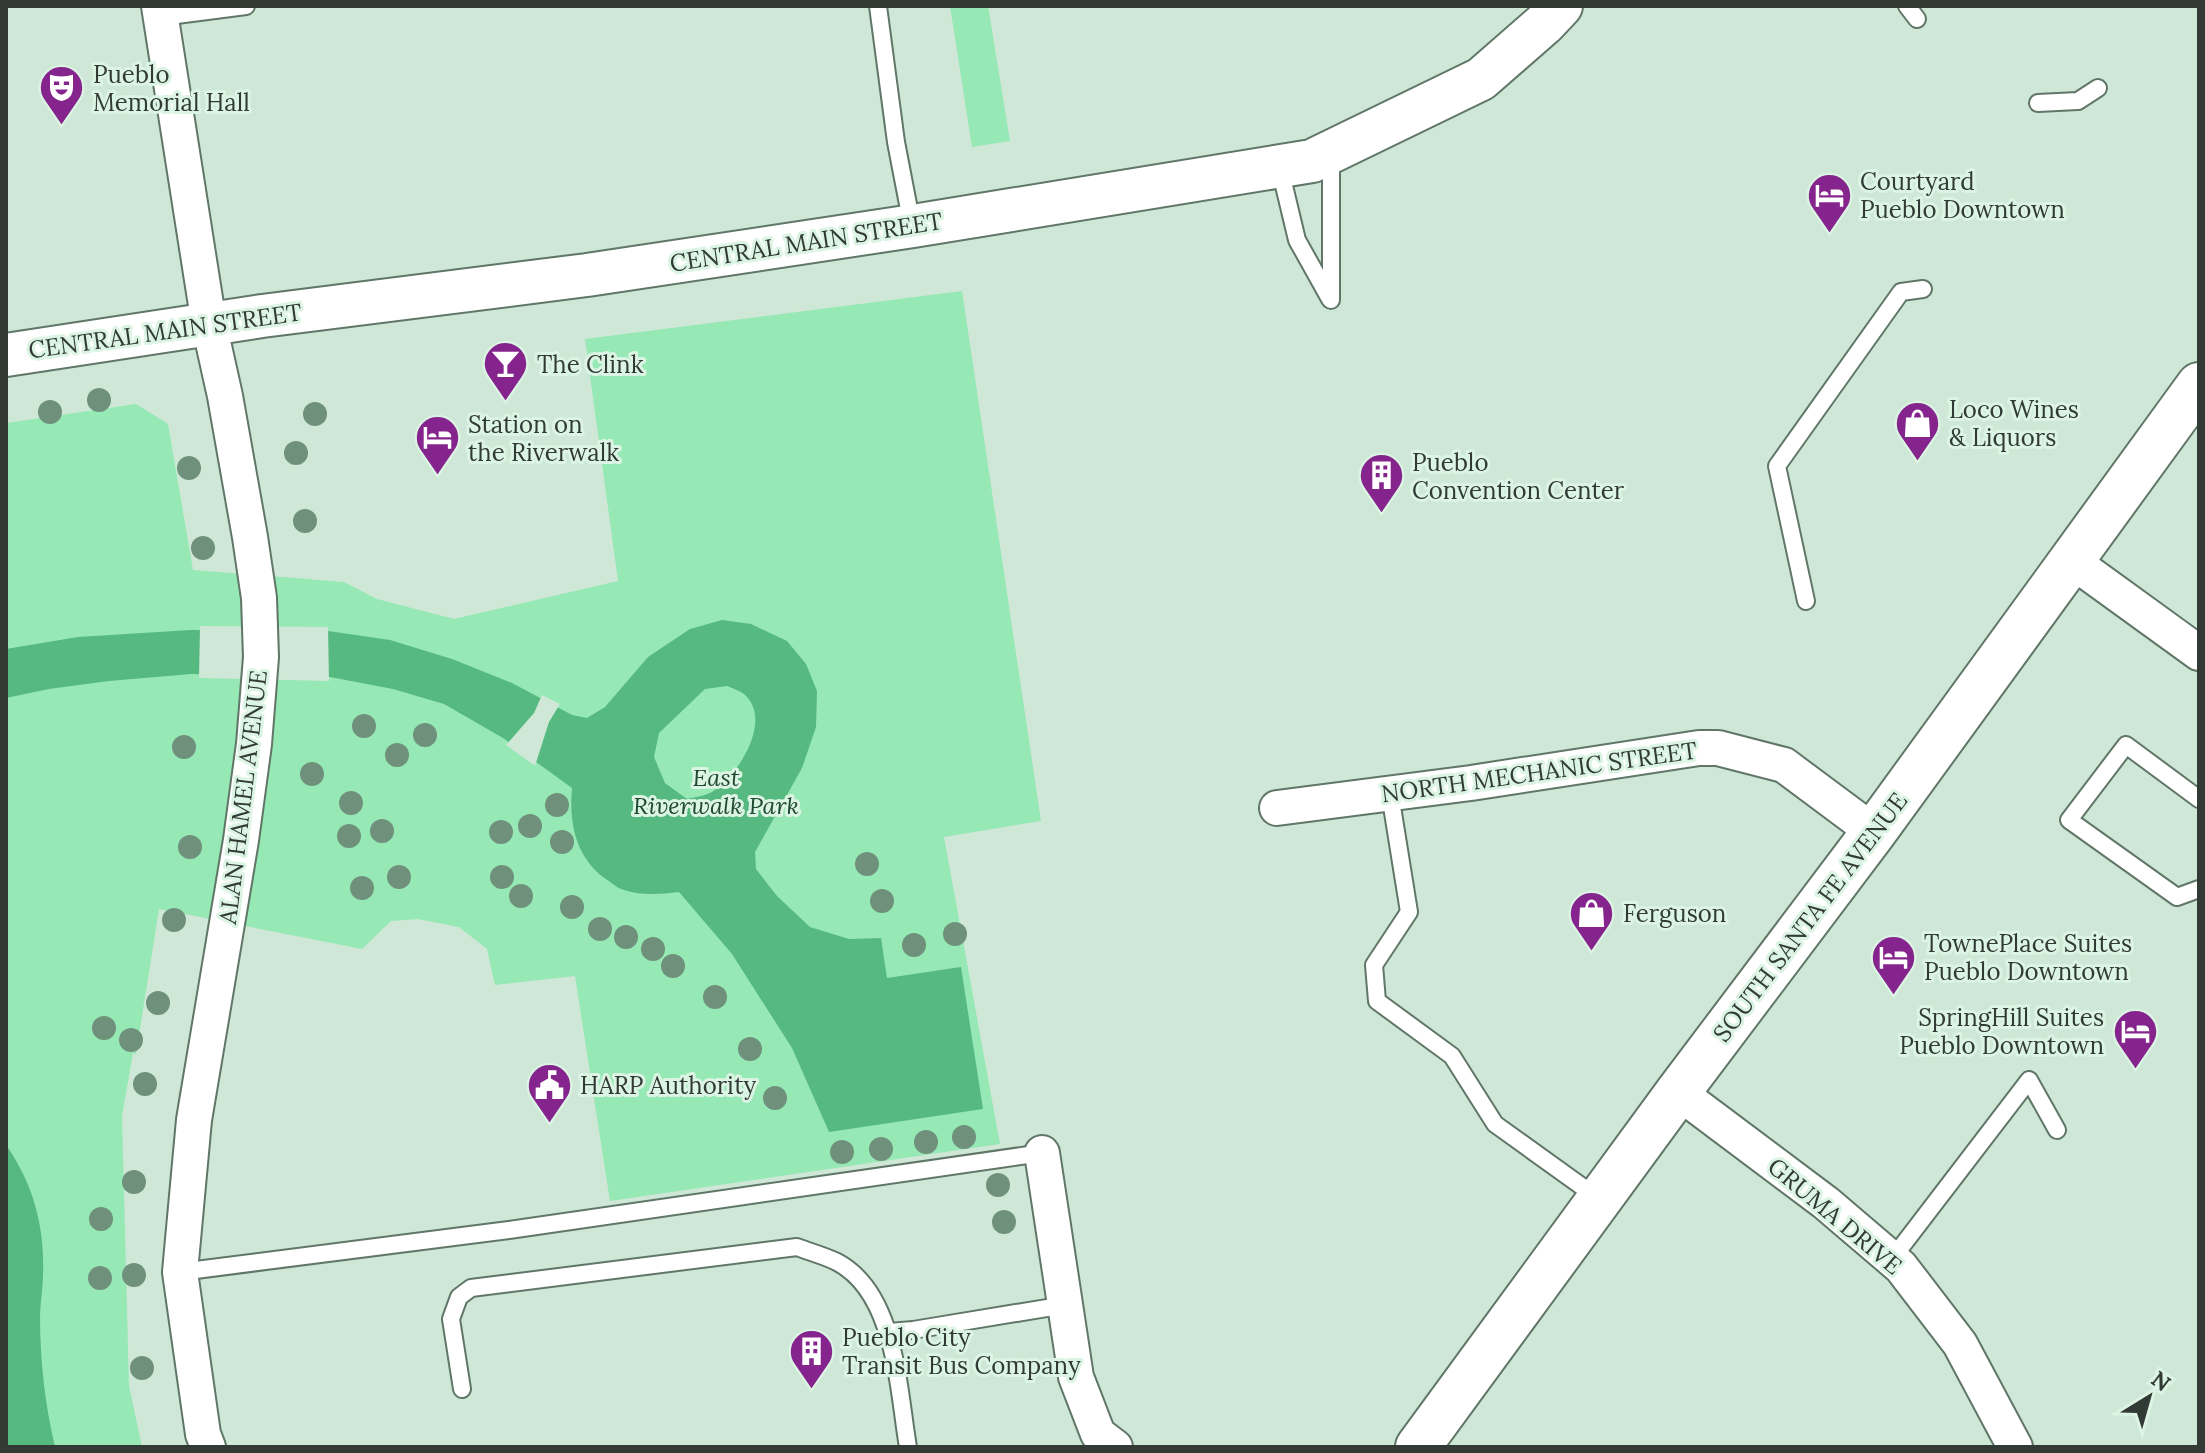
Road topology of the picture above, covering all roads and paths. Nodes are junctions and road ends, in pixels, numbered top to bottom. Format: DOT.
graph roads {
  1 [pos="246,6"];
  2 [pos="878,6"];
  3 [pos="1561,6"];
  4 [pos="160,12"];
  5 [pos="2098,88"];
  6 [pos="2038,103"];
  7 [pos="1331,151"];
  8 [pos="1279,166"];
  9 [pos="913,226"];
  10 [pos="1923,289"];
  11 [pos="209,324"];
  12 [pos="6,355"];
  13 [pos="2199,385"];
  14 [pos="2072,561"];
  15 [pos="1806,601"];
  16 [pos="2199,653"];
  17 [pos="1390,794"];
  18 [pos="2199,799"];
  19 [pos="1277,808"];
  20 [pos="1874,832"];
  21 [pos="2196,892"];
  22 [pos="1678,1092"];
  23 [pos="2057,1130"];
  24 [pos="1042,1153"];
  25 [pos="1600,1199"];
  26 [pos="1892,1259"];
  27 [pos="180,1272"];
  28 [pos="1065,1305"];
  29 [pos="889,1332"];
  30 [pos="462,1389"];
  31 [pos="208,1447"];
  32 [pos="908,1447"];
  33 [pos="1115,1447"];
  34 [pos="1418,1447"];
  35 [pos="2015,1447"];
  1 -- 4 [label="lane"];
  2 -- 9 [label="lane"];
  3 -- 7 [label="street, CENTRAL MAIN STREET"];
  4 -- 11 [label="street, ALAN HAMEL AVENUE"];
  5 -- 6 [label="lane"];
  7 -- 8 [label="street, CENTRAL MAIN STREET"];
  7 -- 8 [label="lane"];
  8 -- 9 [label="street, CENTRAL MAIN STREET"];
  9 -- 11 [label="street, CENTRAL MAIN STREET"];
  10 -- 15 [label="lane"];
  11 -- 12 [label="street, CENTRAL MAIN STREET"];
  11 -- 27 [label="street, ALAN HAMEL AVENUE"];
  13 -- 14 [label="main road, SOUTH SANTA FE AVENUE"];
  14 -- 16 [label="street"];
  14 -- 20 [label="main road, SOUTH SANTA FE AVENUE"];
  17 -- 19 [label="street, NORTH MECHANIC STREET"];
  17 -- 20 [label="street, NORTH MECHANIC STREET"];
  17 -- 25 [label="lane"];
  18 -- 21 [label="lane"];
  20 -- 22 [label="main road, SOUTH SANTA FE AVENUE"];
  22 -- 25 [label="main road, SOUTH SANTA FE AVENUE"];
  22 -- 26 [label="street, GRUMA DRIVE"];
  23 -- 26 [label="lane"];
  24 -- 27 [label="lane"];
  24 -- 28 [label="street"];
  25 -- 34 [label="main road, SOUTH SANTA FE AVENUE"];
  26 -- 35 [label="street, GRUMA DRIVE"];
  27 -- 31 [label="street, ALAN HAMEL AVENUE"];
  28 -- 29 [label="lane"];
  28 -- 33 [label="street"];
  29 -- 30 [label="lane"];
  29 -- 32 [label="lane"];
}
